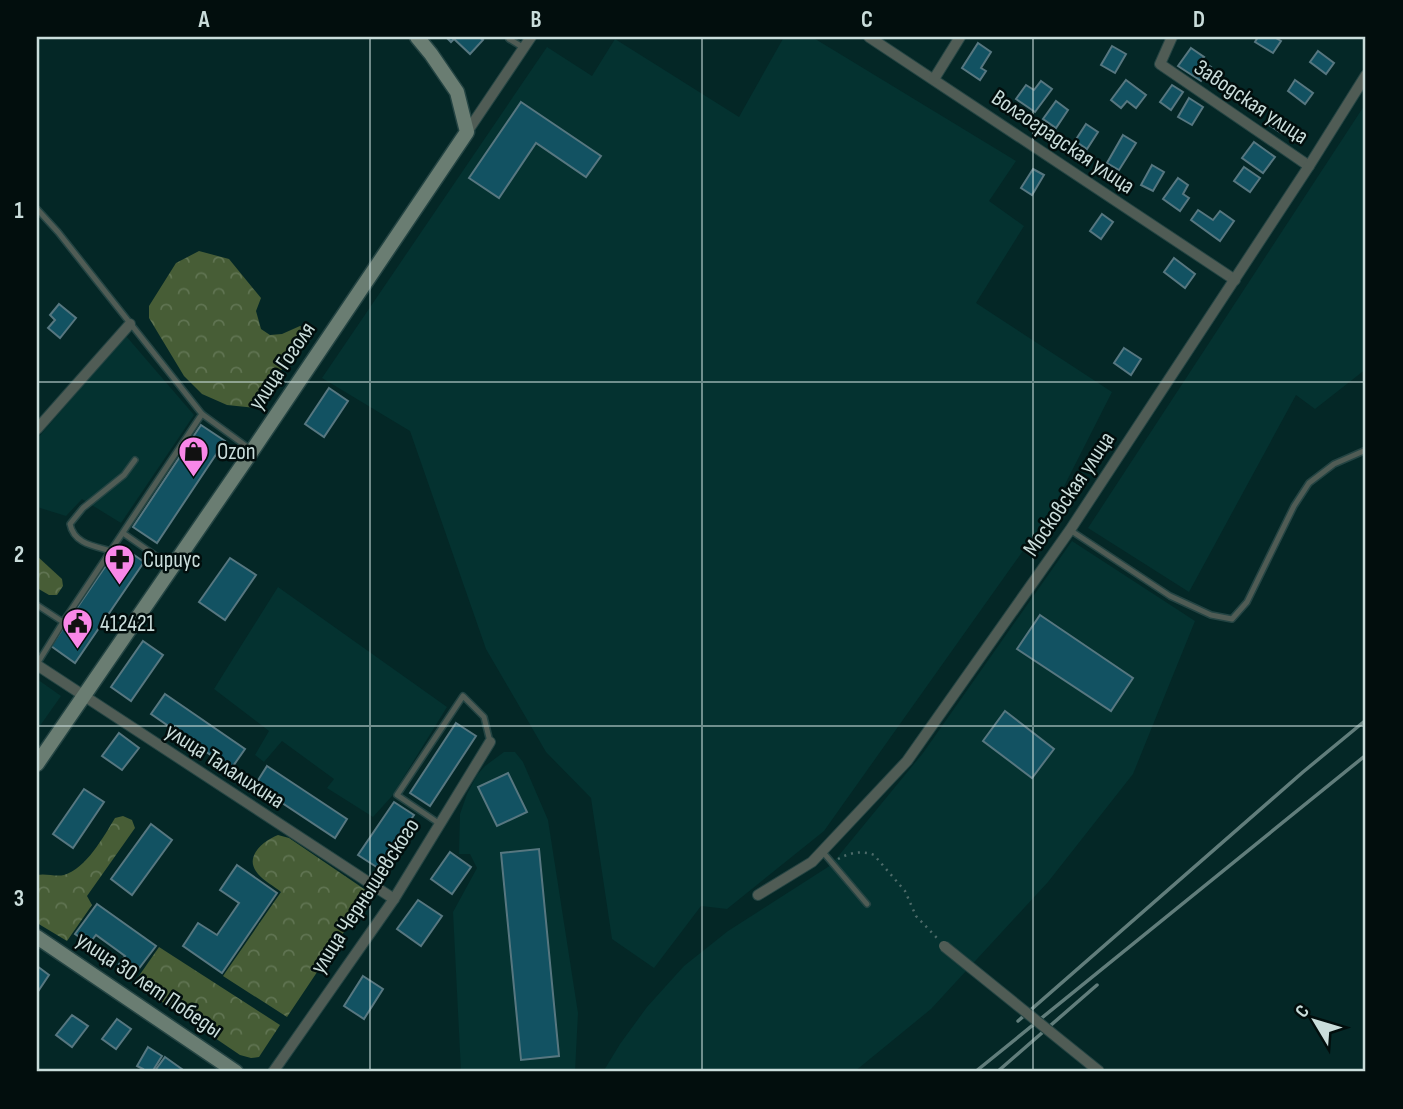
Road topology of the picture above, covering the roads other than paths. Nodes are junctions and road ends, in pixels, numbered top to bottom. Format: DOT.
graph roads {
  1 [pos="417,37"];
  2 [pos="511,37"];
  3 [pos="531,37"];
  4 [pos="869,37"];
  5 [pos="960,37"];
  6 [pos="1172,37"];
  7 [pos="524,48"];
  8 [pos="1366,75"];
  9 [pos="934,79"];
  10 [pos="467,132"];
  11 [pos="1309,166"];
  12 [pos="37,209"];
  13 [pos="1235,280"];
  14 [pos="130,324"];
  15 [pos="202,414"];
  16 [pos="37,429"];
  17 [pos="1366,450"];
  18 [pos="252,451"];
  19 [pos="135,460"];
  20 [pos="1070,530"];
  21 [pos="123,533"];
  22 [pos="111,551"];
  23 [pos="173,567"];
  24 [pos="37,605"];
  25 [pos="64,622"];
  26 [pos="37,664"];
  27 [pos="83,696"];
  28 [pos="490,742"];
  29 [pos="37,764"];
  30 [pos="440,824"];
  31 [pos="822,851"];
  32 [pos="758,895"];
  33 [pos="394,899"];
  34 [pos="867,904"];
  35 [pos="37,937"];
  36 [pos="944,946"];
  37 [pos="236,1072"];
  38 [pos="274,1072"];
  39 [pos="1100,1072"];
  1 -- 10 [label="street"];
  2 -- 7 [label="lane"];
  3 -- 7 [label="street, улица Гоголя"];
  4 -- 9 [label="street, Волгоградская улица"];
  5 -- 9 [label="street"];
  6 -- 11 [label="street, Заводская улица"];
  7 -- 10 [label="street, улица Гоголя"];
  8 -- 11 [label="street, Московская улица"];
  9 -- 13 [label="street, Волгоградская улица"];
  10 -- 18 [label="street, улица Гоголя"];
  11 -- 13 [label="street, Московская улица"];
  12 -- 14 [label="lane"];
  13 -- 20 [label="street, Московская улица"];
  14 -- 15 [label="lane"];
  14 -- 16 [label="street"];
  15 -- 18 [label="lane"];
  15 -- 21 [label="lane"];
  17 -- 20 [label="lane"];
  18 -- 23 [label="street, улица Гоголя"];
  19 -- 22 [label="lane"];
  20 -- 31 [label="street, Московская улица"];
  21 -- 22 [label="lane"];
  21 -- 23 [label="lane"];
  22 -- 25 [label="lane"];
  23 -- 27 [label="street, улица Гоголя"];
  24 -- 25 [label="lane"];
  25 -- 26 [label="lane"];
  26 -- 27 [label="street, улица Талалихина"];
  27 -- 29 [label="street, улица Гоголя"];
  27 -- 33 [label="street, улица Талалихина"];
  28 -- 30 [label="street, улица Чернышевского"];
  28 -- 30 [label="lane"];
  30 -- 33 [label="street, улица Чернышевского"];
  31 -- 32 [label="street, Московская улица"];
  31 -- 34 [label="lane"];
  33 -- 38 [label="street, улица Чернышевского"];
  35 -- 37 [label="street, улица 30 лет Победы"];
  36 -- 39 [label="street, bridge"];
}
